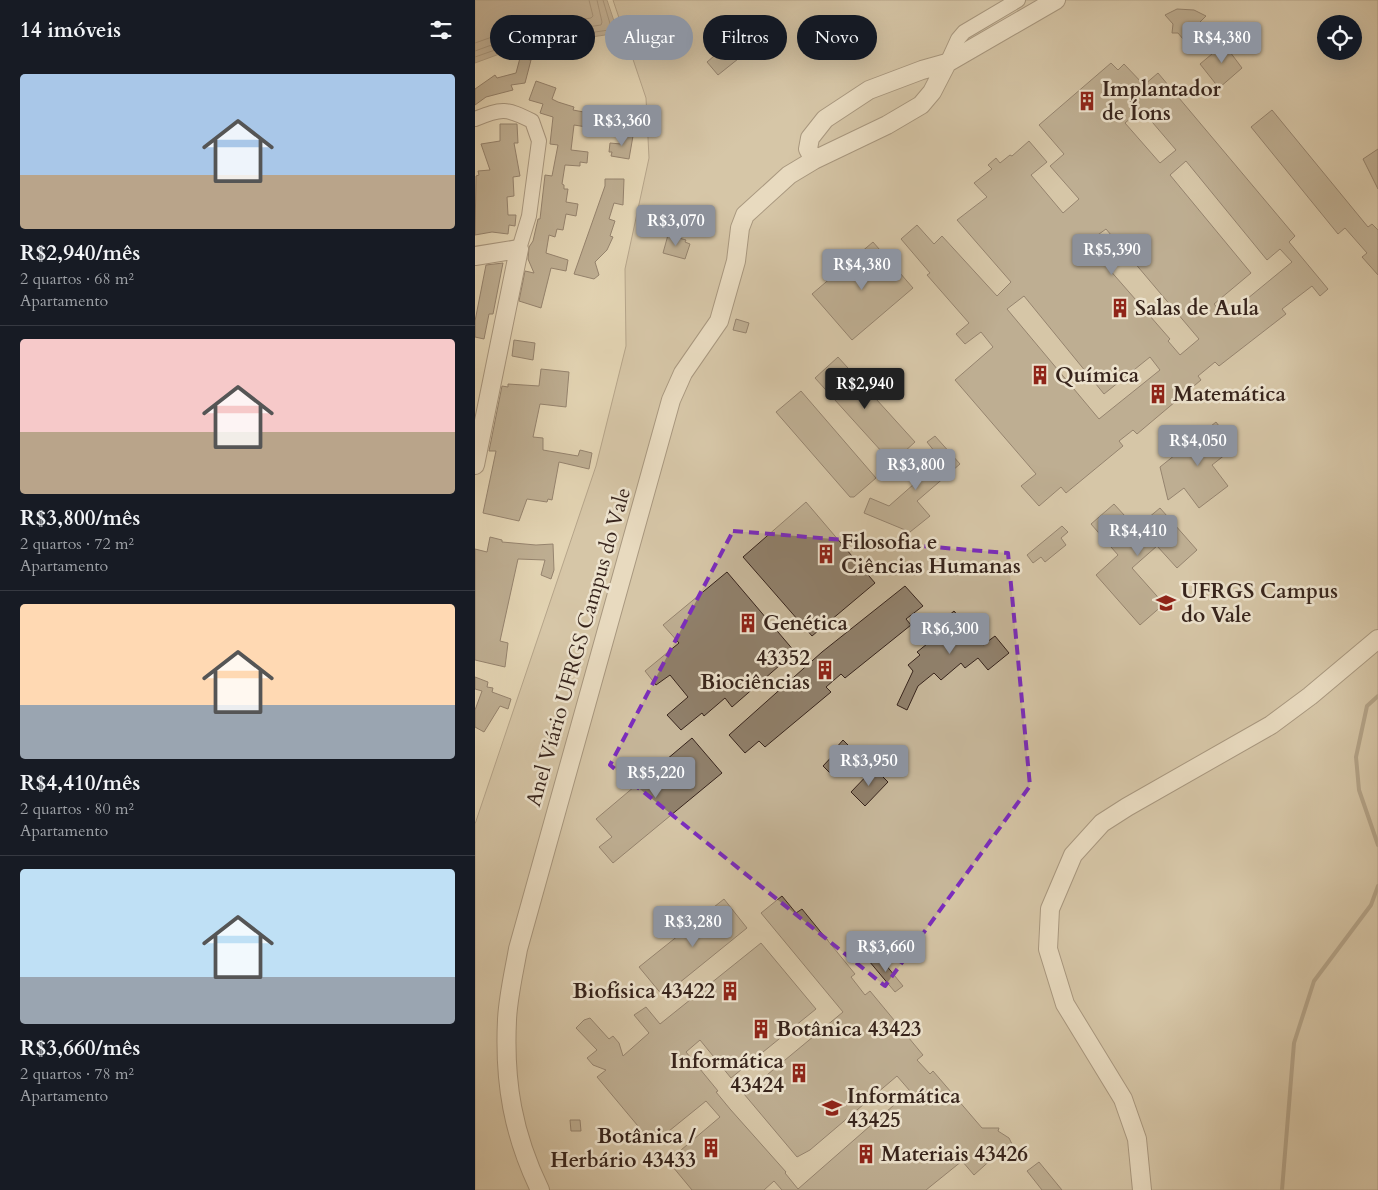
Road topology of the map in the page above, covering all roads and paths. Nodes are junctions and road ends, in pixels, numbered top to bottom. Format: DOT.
graph roads {
  1 [pos="1018,0"];
  2 [pos="1056,0"];
  3 [pos="947,63"];
  4 [pos="475,119"];
  5 [pos="814,160"];
  6 [pos="519,250"];
  7 [pos="475,256"];
  8 [pos="475,465"];
  9 [pos="1378,639"];
  10 [pos="540,1190"];
  11 [pos="1142,1190"];
  1 -- 3 [label="street"];
  2 -- 3 [label="street"];
  3 -- 5 [label="street, Anel Viário UFRGS Campus do Vale"];
  3 -- 5 [label="street"];
  4 -- 6 [label="street"];
  5 -- 10 [label="street, Anel Viário UFRGS Campus do Vale"];
  6 -- 7 [label="street"];
  6 -- 8 [label="street"];
  9 -- 11 [label="street"];
}
